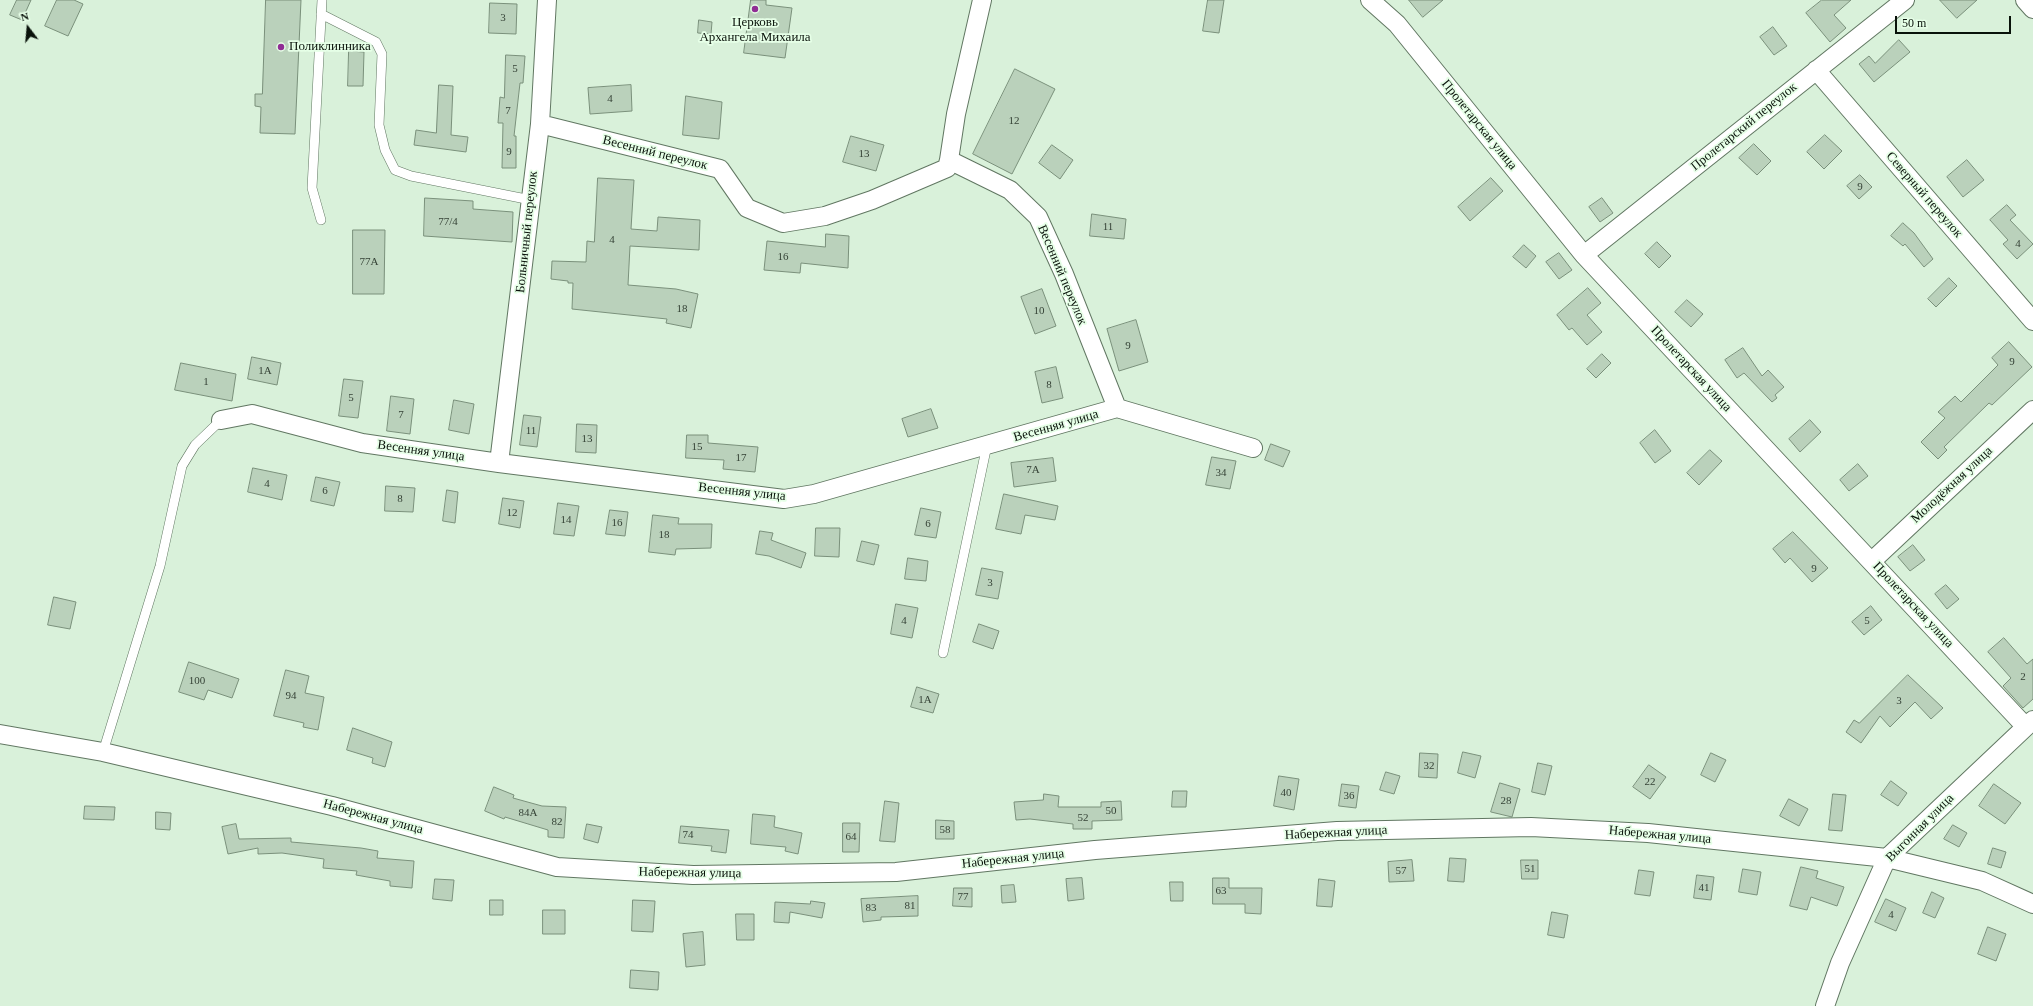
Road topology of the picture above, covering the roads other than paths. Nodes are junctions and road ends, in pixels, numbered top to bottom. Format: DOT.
graph roads {
  1 [pos="322,0"];
  2 [pos="547,0"];
  3 [pos="982,0"];
  4 [pos="1370,0"];
  5 [pos="1905,0"];
  6 [pos="2025,0"];
  7 [pos="2033,9"];
  8 [pos="321,14"];
  9 [pos="1816,70"];
  10 [pos="540,124"];
  11 [pos="949,160"];
  12 [pos="531,200"];
  13 [pos="320,220"];
  14 [pos="1584,255"];
  15 [pos="2033,321"];
  16 [pos="1117,408"];
  17 [pos="2033,410"];
  18 [pos="221,420"];
  19 [pos="987,445"];
  20 [pos="1253,448"];
  21 [pos="499,463"];
  22 [pos="1872,561"];
  23 [pos="943,653"];
  24 [pos="2029,723"];
  25 [pos="0,734"];
  26 [pos="102,752"];
  27 [pos="1887,858"];
  28 [pos="2033,904"];
  29 [pos="1825,1006"];
  1 -- 8 [label="lane"];
  2 -- 10 [label="street, Больничный переулок"];
  3 -- 11 [label="street"];
  4 -- 14 [label="street, Пролетарская улица"];
  5 -- 9 [label="street, Пролетарский переулок"];
  6 -- 7 [label="street"];
  8 -- 12 [label="lane"];
  8 -- 13 [label="lane"];
  9 -- 14 [label="street, Пролетарский переулок"];
  9 -- 15 [label="street, Северный переулок"];
  10 -- 11 [label="street, Весенний переулок"];
  10 -- 12 [label="street, Больничный переулок"];
  11 -- 16 [label="street, Весенний переулок"];
  12 -- 21 [label="street, Больничный переулок"];
  14 -- 22 [label="street, Пролетарская улица"];
  16 -- 19 [label="street, Весенняя улица"];
  16 -- 20 [label="street"];
  17 -- 22 [label="street, Молодёжная улица"];
  18 -- 21 [label="street, Весенняя улица"];
  18 -- 26 [label="lane"];
  19 -- 21 [label="street, Весенняя улица"];
  19 -- 23 [label="lane"];
  22 -- 24 [label="street, Пролетарская улица"];
  24 -- 27 [label="street, Выгонная улица"];
  25 -- 26 [label="street, Набережная улица"];
  26 -- 27 [label="street, Набережная улица"];
  27 -- 28 [label="street, Набережная улица"];
  27 -- 29 [label="street, Выгонная улица"];
}
